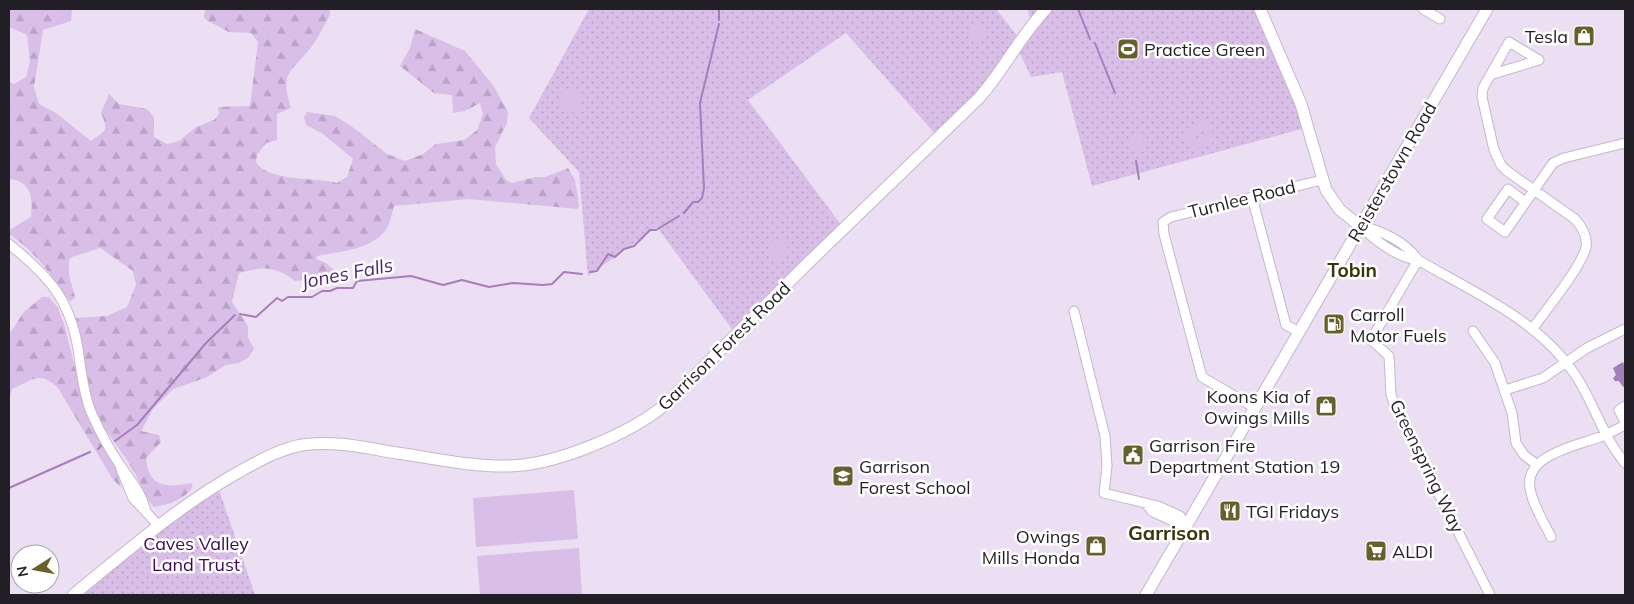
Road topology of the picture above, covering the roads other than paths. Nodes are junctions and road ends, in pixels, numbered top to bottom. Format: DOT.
graph roads {
  1 [pos="1046,9"];
  2 [pos="1260,9"];
  3 [pos="1423,9"];
  4 [pos="1487,9"];
  5 [pos="1440,19"];
  6 [pos="1493,74"];
  7 [pos="1625,143"];
  8 [pos="1322,180"];
  9 [pos="1534,190"];
  10 [pos="1252,197"];
  11 [pos="1525,202"];
  12 [pos="1360,226"];
  13 [pos="9,244"];
  14 [pos="1418,260"];
  15 [pos="1074,311"];
  16 [pos="1533,328"];
  17 [pos="1625,329"];
  18 [pos="1473,331"];
  19 [pos="1299,332"];
  20 [pos="1566,362"];
  21 [pos="1505,390"];
  22 [pos="1625,406"];
  23 [pos="1255,408"];
  24 [pos="1625,423"];
  25 [pos="1606,435"];
  26 [pos="1625,462"];
  27 [pos="1536,464"];
  28 [pos="159,526"];
  29 [pos="1186,527"];
  30 [pos="1551,537"];
  31 [pos="73,595"];
  32 [pos="1146,595"];
  33 [pos="1490,595"];
  1 -- 28 [label="main road, Garrison Forest Road"];
  2 -- 8 [label="main road"];
  3 -- 5 [label="street"];
  4 -- 12 [label="main road, Reisterstown Road"];
  6 -- 6 [label="street"];
  6 -- 9 [label="street"];
  7 -- 9 [label="street"];
  8 -- 10 [label="street, Turnlee Road"];
  8 -- 12 [label="main road"];
  9 -- 11 [label="street"];
  9 -- 16 [label="street"];
  10 -- 19 [label="street"];
  10 -- 23 [label="street, Turnlee Road"];
  11 -- 11 [label="street"];
  12 -- 14 [label="street"];
  12 -- 19 [label="main road, Reisterstown Road"];
  13 -- 28 [label="street"];
  14 -- 16 [label="street"];
  14 -- 33 [label="street, Greenspring Way"];
  15 -- 29 [label="street"];
  16 -- 20 [label="street"];
  17 -- 20 [label="street"];
  18 -- 21 [label="street"];
  19 -- 23 [label="main road, Reisterstown Road"];
  20 -- 21 [label="street"];
  20 -- 25 [label="street"];
  21 -- 27 [label="street"];
  22 -- 24 [label="street"];
  23 -- 29 [label="main road, Reisterstown Road"];
  24 -- 25 [label="street"];
  25 -- 26 [label="street"];
  25 -- 27 [label="street"];
  27 -- 30 [label="street"];
  28 -- 31 [label="main road, Garrison Forest Road"];
  29 -- 32 [label="main road, Reisterstown Road"];
}
